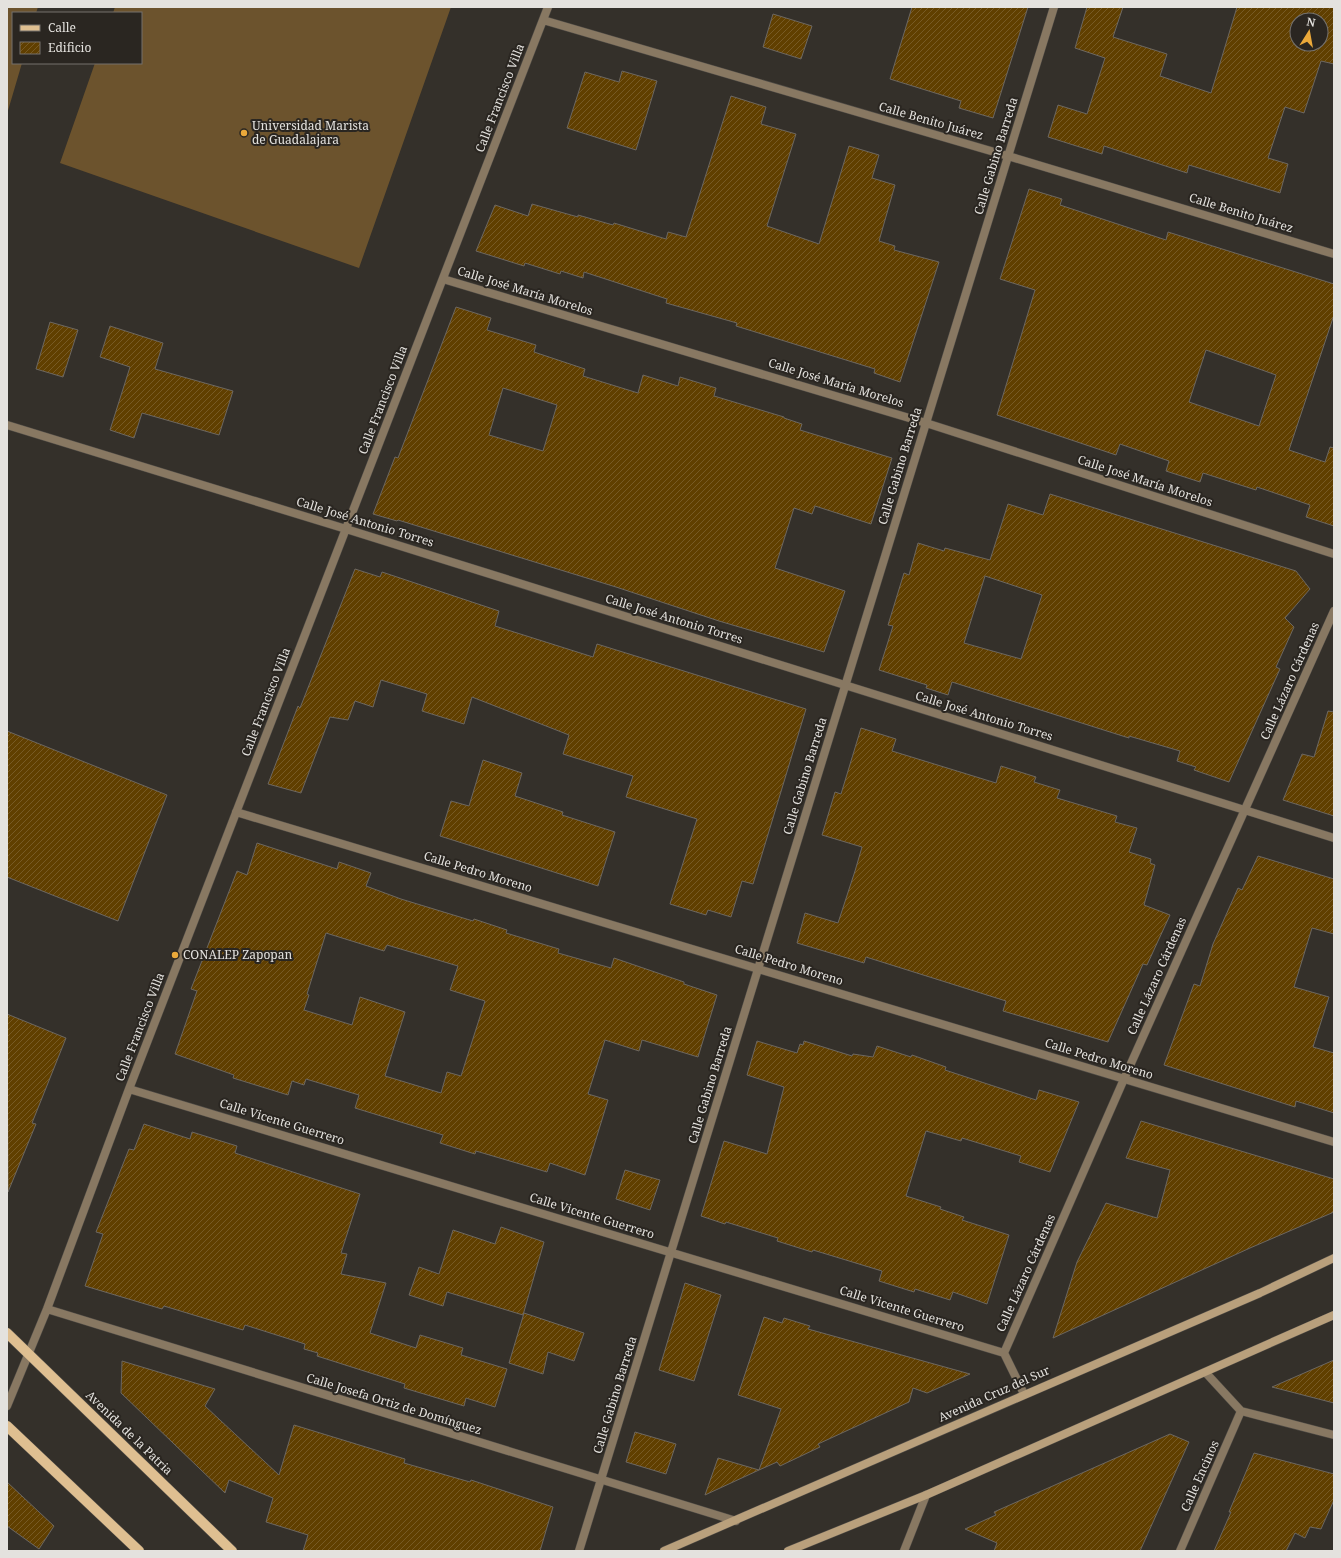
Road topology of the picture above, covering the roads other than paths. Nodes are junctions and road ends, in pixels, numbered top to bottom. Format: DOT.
graph roads {
  1 [pos="548,7"];
  2 [pos="1054,7"];
  3 [pos="543,20"];
  4 [pos="1008,156"];
  5 [pos="1334,254"];
  6 [pos="443,279"];
  7 [pos="926,423"];
  8 [pos="7,425"];
  9 [pos="346,528"];
  10 [pos="1334,554"];
  11 [pos="1334,611"];
  12 [pos="846,685"];
  13 [pos="1245,810"];
  14 [pos="236,812"];
  15 [pos="1334,838"];
  16 [pos="758,969"];
  17 [pos="1124,1079"];
  18 [pos="129,1089"];
  19 [pos="1334,1142"];
  20 [pos="671,1252"];
  21 [pos="1334,1258"];
  22 [pos="47,1309"];
  23 [pos="1334,1315"];
  24 [pos="7,1333"];
  25 [pos="1004,1353"];
  26 [pos="29,1354"];
  27 [pos="1206,1373"];
  28 [pos="1024,1394"];
  29 [pos="7,1406"];
  30 [pos="1241,1411"];
  31 [pos="7,1426"];
  32 [pos="1334,1435"];
  33 [pos="601,1480"];
  34 [pos="926,1495"];
  35 [pos="736,1521"];
  36 [pos="139,1551"];
  37 [pos="232,1551"];
  38 [pos="579,1551"];
  39 [pos="664,1551"];
  40 [pos="788,1551"];
  41 [pos="904,1551"];
  42 [pos="1180,1551"];
  1 -- 3 [label="street, Calle Francisco Villa"];
  2 -- 4 [label="street, Calle Gabino Barreda"];
  3 -- 4 [label="street, Calle Benito Juárez"];
  3 -- 6 [label="street, Calle Francisco Villa"];
  4 -- 5 [label="street, Calle Benito Juárez"];
  4 -- 7 [label="street, Calle Gabino Barreda"];
  6 -- 7 [label="street, Calle José María Morelos"];
  6 -- 9 [label="street, Calle Francisco Villa"];
  7 -- 10 [label="street, Calle José María Morelos"];
  7 -- 12 [label="street, Calle Gabino Barreda"];
  8 -- 9 [label="street, Calle José Antonio Torres"];
  9 -- 12 [label="street, Calle José Antonio Torres"];
  9 -- 14 [label="street, Calle Francisco Villa"];
  11 -- 13 [label="street, Calle Lázaro Cárdenas"];
  12 -- 13 [label="street, Calle José Antonio Torres"];
  12 -- 16 [label="street, Calle Gabino Barreda"];
  13 -- 15 [label="street, Calle José Antonio Torres"];
  13 -- 17 [label="street, Calle Lázaro Cárdenas"];
  14 -- 16 [label="street, Calle Pedro Moreno"];
  14 -- 18 [label="street, Calle Francisco Villa"];
  16 -- 17 [label="street, Calle Pedro Moreno"];
  16 -- 20 [label="street, Calle Gabino Barreda"];
  17 -- 19 [label="street, Calle Pedro Moreno"];
  17 -- 25 [label="street, Calle Lázaro Cárdenas"];
  18 -- 20 [label="street, Calle Vicente Guerrero"];
  18 -- 22 [label="street, Calle Francisco Villa"];
  20 -- 25 [label="street, Calle Vicente Guerrero"];
  20 -- 33 [label="street, Calle Gabino Barreda"];
  21 -- 28 [label="main road, Avenida Cruz del Sur"];
  22 -- 26 [label="street, Calle Francisco Villa"];
  22 -- 33 [label="street, Calle Josefa Ortiz de Domínguez"];
  23 -- 27 [label="main road"];
  24 -- 26 [label="main road, Avenida de la Patria"];
  25 -- 28 [label="street"];
  26 -- 29 [label="street, Calle Francisco Villa"];
  26 -- 37 [label="main road, Avenida de la Patria"];
  27 -- 30 [label="street"];
  27 -- 34 [label="main road"];
  28 -- 35 [label="main road, Avenida Cruz del Sur"];
  30 -- 32 [label="street"];
  30 -- 42 [label="street, Calle Encinos"];
  31 -- 36 [label="main road"];
  33 -- 35 [label="street, Calle Josefa Ortiz de Domínguez"];
  33 -- 38 [label="street, Calle Gabino Barreda"];
  34 -- 40 [label="main road"];
  34 -- 41 [label="street"];
  35 -- 39 [label="main road, Avenida Cruz del Sur"];
}
